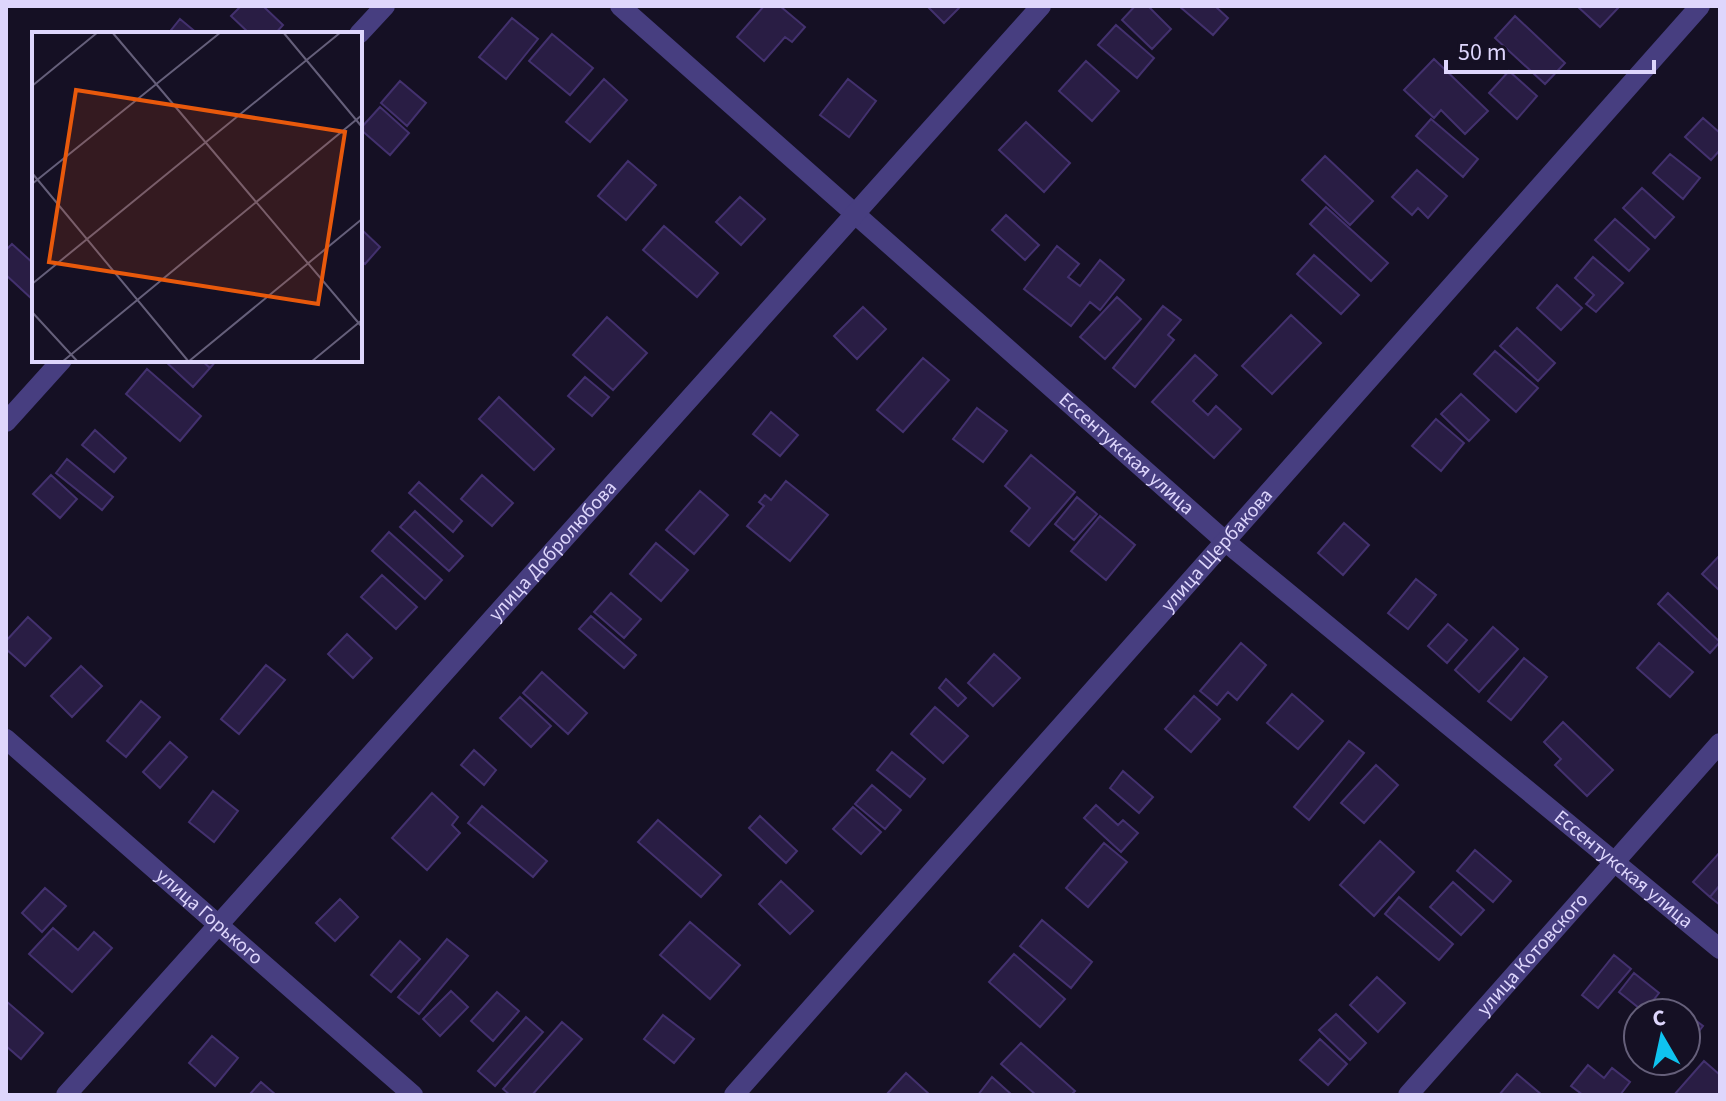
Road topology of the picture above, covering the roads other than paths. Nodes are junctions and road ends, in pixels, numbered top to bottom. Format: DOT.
graph roads {
  1 [pos="385,6"];
  2 [pos="620,6"];
  3 [pos="1041,6"];
  4 [pos="1700,6"];
  5 [pos="361,32"];
  6 [pos="855,214"];
  7 [pos="60,362"];
  8 [pos="6,422"];
  9 [pos="1226,542"];
  10 [pos="6,739"];
  11 [pos="1720,743"];
  12 [pos="1614,862"];
  13 [pos="218,925"];
  14 [pos="1720,949"];
  15 [pos="66,1095"];
  16 [pos="413,1095"];
  17 [pos="734,1095"];
  18 [pos="1408,1095"];
  1 -- 5 [label="street"];
  2 -- 6 [label="street, Ессентукская улица"];
  3 -- 6 [label="street, улица Добролюбова"];
  4 -- 9 [label="street, улица Щербакова"];
  6 -- 9 [label="street, Ессентукская улица"];
  6 -- 13 [label="street, улица Добролюбова"];
  7 -- 8 [label="street"];
  9 -- 12 [label="street, Ессентукская улица"];
  9 -- 17 [label="street, улица Щербакова"];
  10 -- 13 [label="street, улица Горького"];
  11 -- 12 [label="street, улица Котовского"];
  12 -- 14 [label="street, Ессентукская улица"];
  12 -- 18 [label="street, улица Котовского"];
  13 -- 15 [label="street, улица Добролюбова"];
  13 -- 16 [label="street, улица Горького"];
}
